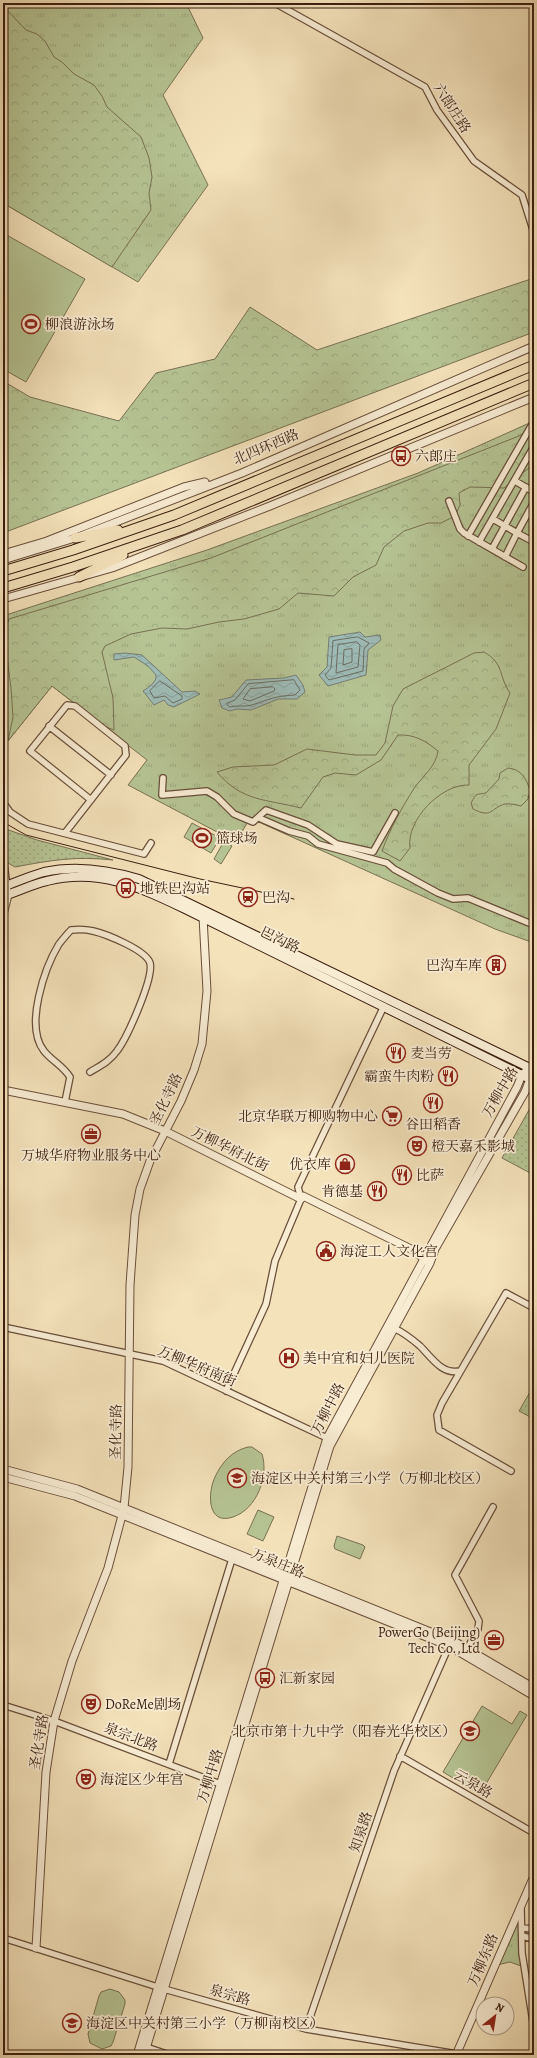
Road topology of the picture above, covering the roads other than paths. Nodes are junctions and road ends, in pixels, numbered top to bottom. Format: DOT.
graph roads {
  1 [pos="275,3"];
  2 [pos="534,233"];
  3 [pos="534,346"];
  4 [pos="534,365"];
  5 [pos="534,383"];
  6 [pos="534,397"];
  7 [pos="534,420"];
  8 [pos="534,446"];
  9 [pos="242,473"];
  10 [pos="515,481"];
  11 [pos="526,487"];
  12 [pos="534,492"];
  13 [pos="449,501"];
  14 [pos="534,502"];
  15 [pos="493,519"];
  16 [pos="147,524"];
  17 [pos="504,527"];
  18 [pos="517,533"];
  19 [pos="468,536"];
  20 [pos="75,538"];
  21 [pos="152,540"];
  22 [pos="479,542"];
  23 [pos="534,542"];
  24 [pos="492,550"];
  25 [pos="3,554"];
  26 [pos="505,557"];
  27 [pos="3,560"];
  28 [pos="523,567"];
  29 [pos="3,571"];
  30 [pos="79,577"];
  31 [pos="3,588"];
  32 [pos="3,599"];
  33 [pos="49,726"];
  34 [pos="111,775"];
  35 [pos="163,778"];
  36 [pos="91,800"];
  37 [pos="3,802"];
  38 [pos="395,813"];
  39 [pos="258,818"];
  40 [pos="65,833"];
  41 [pos="150,843"];
  42 [pos="3,855"];
  43 [pos="5,886"];
  44 [pos="5,895"];
  45 [pos="3,915"];
  46 [pos="203,918"];
  47 [pos="534,925"];
  48 [pos="384,1006"];
  49 [pos="532,1068"];
  50 [pos="90,1072"];
  51 [pos="522,1075"];
  52 [pos="532,1080"];
  53 [pos="3,1090"];
  54 [pos="65,1102"];
  55 [pos="165,1131"];
  56 [pos="301,1199"];
  57 [pos="427,1261"];
  58 [pos="534,1308"];
  59 [pos="3,1327"];
  60 [pos="394,1328"];
  61 [pos="130,1353"];
  62 [pos="460,1371"];
  63 [pos="226,1391"];
  64 [pos="327,1438"];
  65 [pos="3,1469"];
  66 [pos="512,1471"];
  67 [pos="3,1477"];
  68 [pos="494,1507"];
  69 [pos="124,1511"];
  70 [pos="232,1559"];
  71 [pos="288,1578"];
  72 [pos="449,1646"];
  73 [pos="467,1649"];
  74 [pos="534,1688"];
  75 [pos="534,1696"];
  76 [pos="3,1705"];
  77 [pos="54,1721"];
  78 [pos="400,1756"];
  79 [pos="169,1764"];
  80 [pos="224,1785"];
  81 [pos="534,1833"];
  82 [pos="534,1876"];
  83 [pos="521,1905"];
  84 [pos="522,1928"];
  85 [pos="534,1929"];
  86 [pos="522,1936"];
  87 [pos="3,1938"];
  88 [pos="534,1940"];
  89 [pos="36,1948"];
  90 [pos="161,1988"];
  91 [pos="534,2028"];
  92 [pos="306,2029"];
  93 [pos="146,2047"];
  94 [pos="456,2054"];
  95 [pos="137,2055"];
  96 [pos="144,2055"];
  97 [pos="170,2055"];
  1 -- 2 [label="street, 六郎庄路"];
  3 -- 9 [label="street, 北四环西路"];
  4 -- 16 [label="highway, 北四环西路"];
  5 -- 21 [label="highway"];
  6 -- 30 [label="street"];
  7 -- 19 [label="street"];
  8 -- 10 [label="street"];
  9 -- 20 [label="street, 北四环西路"];
  9 -- 25 [label="street"];
  10 -- 11 [label="street"];
  10 -- 15 [label="street"];
  11 -- 12 [label="street"];
  11 -- 17 [label="street"];
  13 -- 19 [label="street"];
  14 -- 18 [label="street"];
  15 -- 17 [label="street"];
  15 -- 22 [label="street"];
  16 -- 20 [label="highway"];
  16 -- 29 [label="highway, 北四环西路"];
  17 -- 18 [label="street"];
  17 -- 24 [label="street"];
  18 -- 23 [label="street"];
  18 -- 26 [label="street"];
  19 -- 22 [label="street"];
  20 -- 27 [label="street, 北四环西路"];
  21 -- 30 [label="highway"];
  21 -- 31 [label="highway"];
  22 -- 24 [label="street"];
  24 -- 26 [label="street"];
  26 -- 28 [label="street"];
  30 -- 32 [label="street"];
  33 -- 34 [label="street"];
  33 -- 34 [label="street"];
  33 -- 36 [label="street"];
  34 -- 36 [label="street"];
  35 -- 39 [label="street"];
  36 -- 40 [label="street"];
  37 -- 40 [label="street"];
  38 -- 39 [label="street"];
  39 -- 47 [label="street"];
  40 -- 41 [label="street"];
  42 -- 43 [label="street"];
  43 -- 44 [label="street"];
  43 -- 49 [label="main road, 巴沟路"];
  44 -- 45 [label="street"];
  44 -- 46 [label="main road, 巴沟路"];
  46 -- 48 [label="main road, 巴沟路"];
  46 -- 55 [label="street, 圣化寺路"];
  48 -- 51 [label="main road, 巴沟路"];
  48 -- 56 [label="street"];
  49 -- 51 [label="street, 万柳中路"];
  49 -- 52 [label="street, 万柳中路"];
  50 -- 54 [label="street"];
  51 -- 52 [label="main road, 巴沟路"];
  51 -- 57 [label="street, 万柳中路"];
  52 -- 57 [label="street, 万柳中路"];
  53 -- 54 [label="street, 万柳华府北街"];
  54 -- 55 [label="street, 万柳华府北街"];
  55 -- 56 [label="street, 万柳华府北街"];
  55 -- 61 [label="street, 圣化寺路"];
  56 -- 57 [label="street, 万柳华府北街"];
  56 -- 63 [label="street"];
  57 -- 60 [label="street, 万柳中路"];
  57 -- 64 [label="street, 万柳中路"];
  58 -- 62 [label="street"];
  59 -- 61 [label="street, 万柳华府南街"];
  60 -- 62 [label="street"];
  60 -- 71 [label="street, 万柳中路"];
  61 -- 63 [label="street, 万柳华府南街"];
  61 -- 69 [label="street, 圣化寺路"];
  62 -- 66 [label="street"];
  63 -- 64 [label="street, 万柳华府南街"];
  64 -- 71 [label="street, 万柳中路"];
  65 -- 69 [label="street, 万泉庄路"];
  67 -- 69 [label="street, 万泉庄路"];
  68 -- 73 [label="street"];
  69 -- 70 [label="street, 万泉庄路"];
  69 -- 71 [label="street, 万泉庄路"];
  69 -- 77 [label="street, 圣化寺路"];
  70 -- 71 [label="street, 万泉庄路"];
  70 -- 79 [label="street"];
  71 -- 72 [label="street, 万泉庄路"];
  71 -- 73 [label="street, 万泉庄路"];
  71 -- 80 [label="street, 万柳中路"];
  72 -- 75 [label="street, 万泉庄路"];
  72 -- 78 [label="street, 知泉路"];
  73 -- 74 [label="street, 万泉庄路"];
  76 -- 77 [label="street, 泉宗北路"];
  77 -- 79 [label="street, 泉宗北路"];
  77 -- 89 [label="street, 圣化寺路"];
  78 -- 81 [label="street, 云泉路"];
  78 -- 92 [label="street, 知泉路"];
  79 -- 80 [label="street, 泉宗北路"];
  80 -- 90 [label="street, 万柳中路"];
  82 -- 83 [label="street, 万柳东路"];
  83 -- 84 [label="street"];
  83 -- 94 [label="street, 万柳东路"];
  84 -- 85 [label="street"];
  84 -- 86 [label="street"];
  86 -- 88 [label="street"];
  86 -- 91 [label="street"];
  87 -- 89 [label="street, 泉宗路"];
  89 -- 90 [label="street, 泉宗路"];
  90 -- 92 [label="street, 泉宗路"];
  90 -- 93 [label="street, 万柳中路"];
  90 -- 95 [label="street, 万柳中路"];
  92 -- 94 [label="street, 泉宗路"];
  93 -- 96 [label="street, 万柳中路"];
  93 -- 97 [label="street"];
}
